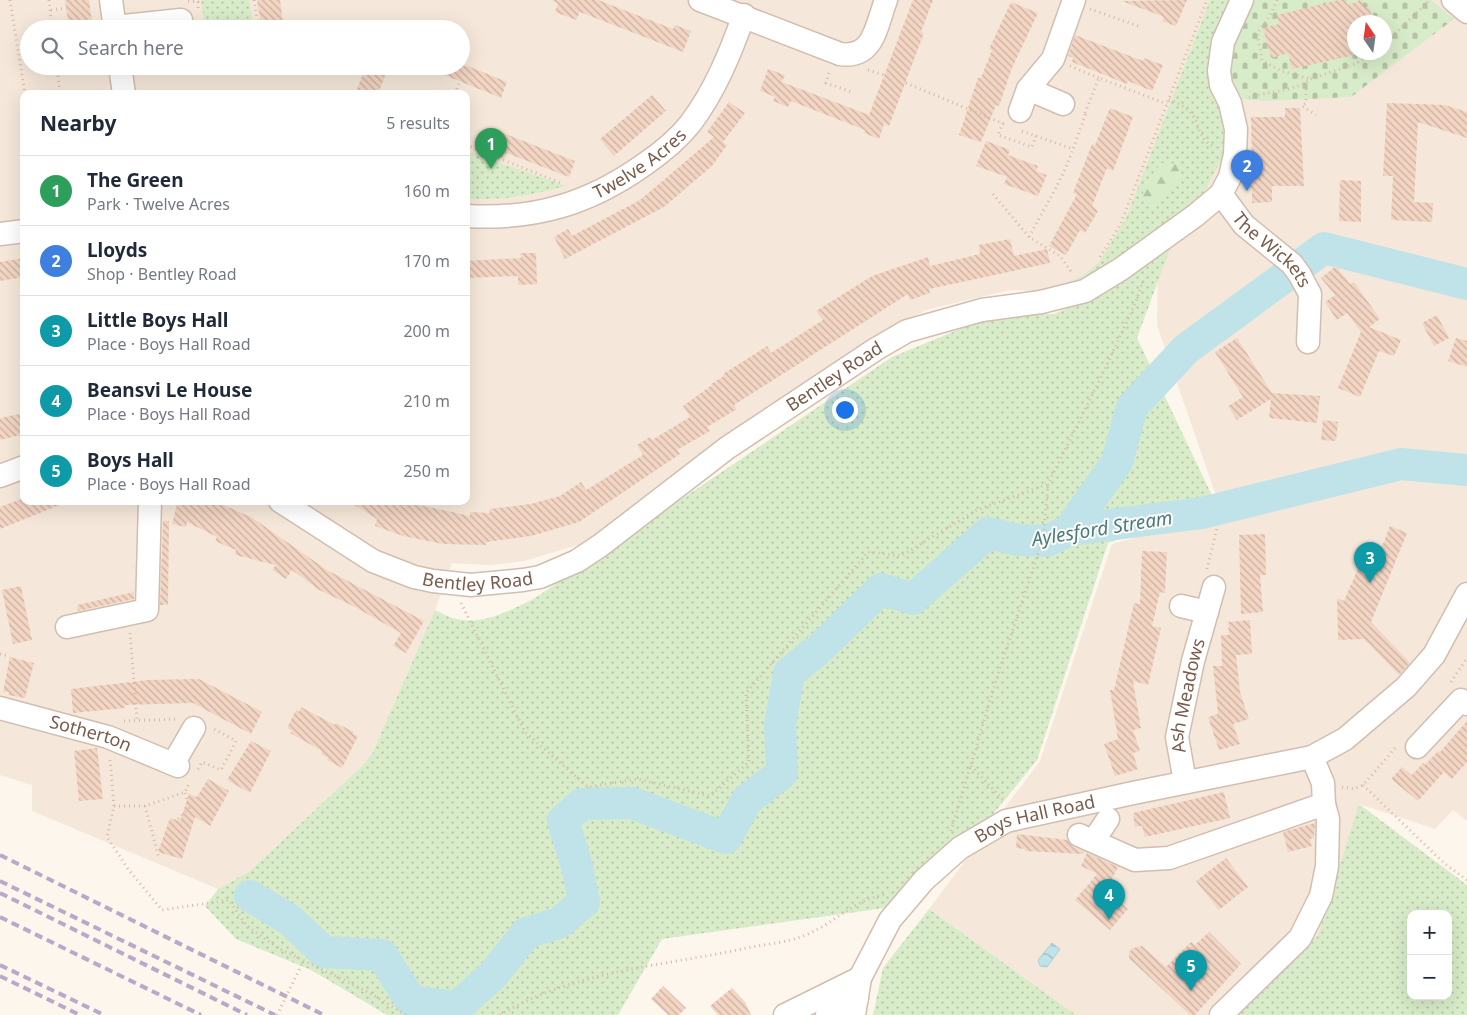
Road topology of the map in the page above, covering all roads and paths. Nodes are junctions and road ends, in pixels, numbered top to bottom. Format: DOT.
graph roads {
  1 [pos="10,0"];
  2 [pos="49,0"];
  3 [pos="111,0"];
  4 [pos="254,0"];
  5 [pos="700,0"];
  6 [pos="886,0"];
  7 [pos="1207,0"];
  8 [pos="1242,0"];
  9 [pos="1277,0"];
  10 [pos="1430,0"];
  11 [pos="1453,0"];
  12 [pos="1074,1"];
  13 [pos="66,8"];
  14 [pos="51,10"];
  15 [pos="1467,12"];
  16 [pos="744,15"];
  17 [pos="52,20"];
  18 [pos="114,20"];
  19 [pos="257,20"];
  20 [pos="1138,26"];
  21 [pos="1392,36"];
  22 [pos="1053,60"];
  23 [pos="1361,60"];
  24 [pos="20,63"];
  25 [pos="867,70"];
  26 [pos="829,73"];
  27 [pos="22,75"];
  28 [pos="57,75"];
  29 [pos="121,75"];
  30 [pos="885,75"];
  31 [pos="1100,78"];
  32 [pos="1310,79"];
  33 [pos="459,83"];
  34 [pos="1306,84"];
  35 [pos="1028,89"];
  36 [pos="24,90"];
  37 [pos="59,90"];
  38 [pos="123,90"];
  39 [pos="456,90"];
  40 [pos="852,92"];
  41 [pos="1169,100"];
  42 [pos="1230,103"];
  43 [pos="1063,104"];
  44 [pos="1167,104"];
  45 [pos="1316,115"];
  46 [pos="1011,117"];
  47 [pos="1036,136"];
  48 [pos="470,147"];
  49 [pos="1073,149"];
  50 [pos="1235,154"];
  51 [pos="569,186"];
  52 [pos="993,194"];
  53 [pos="1221,194"];
  54 [pos="470,216"];
  55 [pos="20,231"];
  56 [pos="0,234"];
  57 [pos="1029,237"];
  58 [pos="1094,263"];
  59 [pos="1082,274"];
  60 [pos="1144,276"];
  61 [pos="1308,342"];
  62 [pos="20,468"];
  63 [pos="0,476"];
  64 [pos="1048,484"];
  65 [pos="150,505"];
  66 [pos="286,505"];
  67 [pos="1217,528"];
  68 [pos="452,584"];
  69 [pos="1214,587"];
  70 [pos="1467,594"];
  71 [pos="1181,606"];
  72 [pos="1207,612"];
  73 [pos="129,614"];
  74 [pos="67,627"];
  75 [pos="0,654"];
  76 [pos="10,656"];
  77 [pos="1467,704"];
  78 [pos="0,708"];
  79 [pos="137,720"];
  80 [pos="194,728"];
  81 [pos="108,737"];
  82 [pos="1417,747"];
  83 [pos="1312,757"];
  84 [pos="175,765"];
  85 [pos="970,766"];
  86 [pos="1185,782"];
  87 [pos="1363,785"];
  88 [pos="185,792"];
  89 [pos="1324,804"];
  90 [pos="114,806"];
  91 [pos="145,806"];
  92 [pos="1010,807"];
  93 [pos="178,819"];
  94 [pos="1108,819"];
  95 [pos="950,834"];
  96 [pos="159,858"];
  97 [pos="1467,880"];
  98 [pos="893,893"];
  99 [pos="303,962"];
  100 [pos="857,997"];
  101 [pos="277,1015"];
  102 [pos="406,1015"];
  103 [pos="500,1015"];
  104 [pos="785,1015"];
  105 [pos="827,1015"];
  106 [pos="1221,1015"];
  1 -- 24 [label="path"];
  2 -- 14 [label="path"];
  3 -- 18 [label="street"];
  4 -- 19 [label="path"];
  5 -- 16 [label="street"];
  6 -- 16 [label="street"];
  7 -- 41 [label="path"];
  8 -- 42 [label="street, Bentley Road"];
  9 -- 32 [label="path"];
  10 -- 21 [label="path"];
  11 -- 15 [label="street"];
  12 -- 20 [label="path"];
  12 -- 22 [label="street"];
  13 -- 14 [label="path"];
  14 -- 17 [label="path"];
  16 -- 54 [label="street, Twelve Acres"];
  22 -- 31 [label="path"];
  22 -- 35 [label="street"];
  23 -- 32 [label="path"];
  25 -- 30 [label="path"];
  26 -- 40 [label="path"];
  27 -- 36 [label="path"];
  28 -- 37 [label="path"];
  29 -- 38 [label="street"];
  31 -- 43 [label="path"];
  31 -- 44 [label="path"];
  32 -- 34 [label="path"];
  33 -- 39 [label="path"];
  34 -- 42 [label="path"];
  34 -- 45 [label="path"];
  35 -- 43 [label="street"];
  35 -- 46 [label="street"];
  41 -- 44 [label="path"];
  41 -- 50 [label="path"];
  42 -- 50 [label="street, Bentley Road"];
  44 -- 58 [label="path"];
  46 -- 47 [label="path"];
  48 -- 51 [label="path"];
  49 -- 57 [label="path"];
  50 -- 53 [label="street, Bentley Road"];
  52 -- 57 [label="path"];
  53 -- 61 [label="street, The Wickets"];
  53 -- 68 [label="street, Bentley Road"];
  55 -- 56 [label="street"];
  57 -- 59 [label="path"];
  60 -- 64 [label="path"];
  62 -- 63 [label="street"];
  64 -- 68 [label="path"];
  64 -- 85 [label="path"];
  65 -- 73 [label="street"];
  66 -- 68 [label="street, Bentley Road"];
  67 -- 69 [label="path"];
  69 -- 72 [label="street, Ash Meadows"];
  70 -- 83 [label="street, Boys Hall Road"];
  71 -- 72 [label="street"];
  72 -- 86 [label="street, Ash Meadows"];
  73 -- 74 [label="street"];
  73 -- 79 [label="path"];
  75 -- 76 [label="path"];
  77 -- 82 [label="street"];
  78 -- 81 [label="street, Sotherton"];
  80 -- 84 [label="street"];
  81 -- 84 [label="street, Sotherton"];
  81 -- 90 [label="path"];
  83 -- 86 [label="street, Boys Hall Road"];
  83 -- 89 [label="street"];
  84 -- 88 [label="path"];
  85 -- 92 [label="path"];
  85 -- 95 [label="path"];
  86 -- 100 [label="street, Boys Hall Road"];
  87 -- 97 [label="path"];
  88 -- 91 [label="path"];
  88 -- 93 [label="path"];
  89 -- 94 [label="street, Boys Hall Road"];
  89 -- 106 [label="street"];
  90 -- 91 [label="path"];
  90 -- 99 [label="path"];
  91 -- 96 [label="path"];
  98 -- 103 [label="path"];
  99 -- 101 [label="path, bridge"];
  99 -- 102 [label="path"];
  100 -- 104 [label="street"];
  100 -- 105 [label="street"];
}
